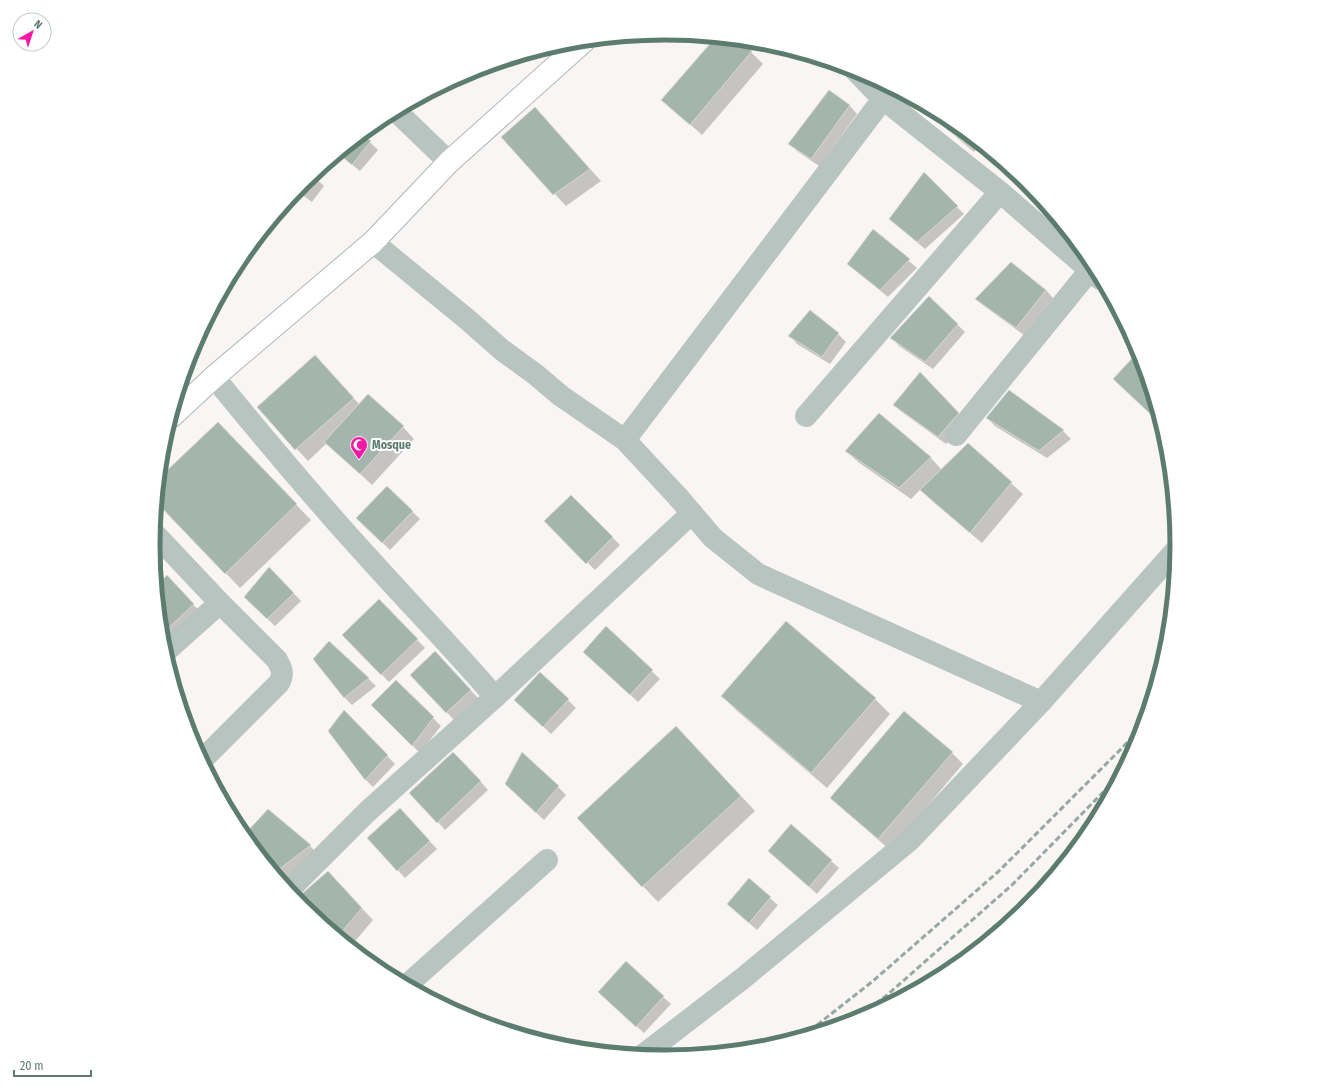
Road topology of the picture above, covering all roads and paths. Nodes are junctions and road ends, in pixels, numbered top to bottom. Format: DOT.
graph roads {
  1 [pos="561,51"];
  2 [pos="866,82"];
  3 [pos="883,99"];
  4 [pos="400,115"];
  5 [pos="449,162"];
  6 [pos="1000,192"];
  7 [pos="373,242"];
  8 [pos="1087,267"];
  9 [pos="1093,277"];
  10 [pos="214,377"];
  11 [pos="178,410"];
  12 [pos="806,416"];
  13 [pos="956,435"];
  14 [pos="625,440"];
  15 [pos="692,513"];
  16 [pos="160,539"];
  17 [pos="1170,557"];
  18 [pos="220,602"];
  19 [pos="171,647"];
  20 [pos="495,697"];
  21 [pos="1040,702"];
  22 [pos="206,756"];
  23 [pos="547,860"];
  24 [pos="293,886"];
  25 [pos="411,981"];
  26 [pos="650,1050"];
  1 -- 5 [label="main road"];
  2 -- 3 [label="street"];
  3 -- 6 [label="street"];
  3 -- 14 [label="street"];
  4 -- 5 [label="street"];
  5 -- 7 [label="main road"];
  6 -- 8 [label="street"];
  6 -- 12 [label="street"];
  7 -- 10 [label="main road"];
  7 -- 14 [label="street"];
  9 -- 13 [label="street"];
  10 -- 11 [label="main road"];
  10 -- 20 [label="street"];
  14 -- 15 [label="street"];
  15 -- 20 [label="street"];
  15 -- 21 [label="street"];
  16 -- 18 [label="street"];
  17 -- 21 [label="street"];
  18 -- 19 [label="street"];
  18 -- 22 [label="street"];
  20 -- 24 [label="street"];
  21 -- 26 [label="street"];
  23 -- 25 [label="street"];
}
